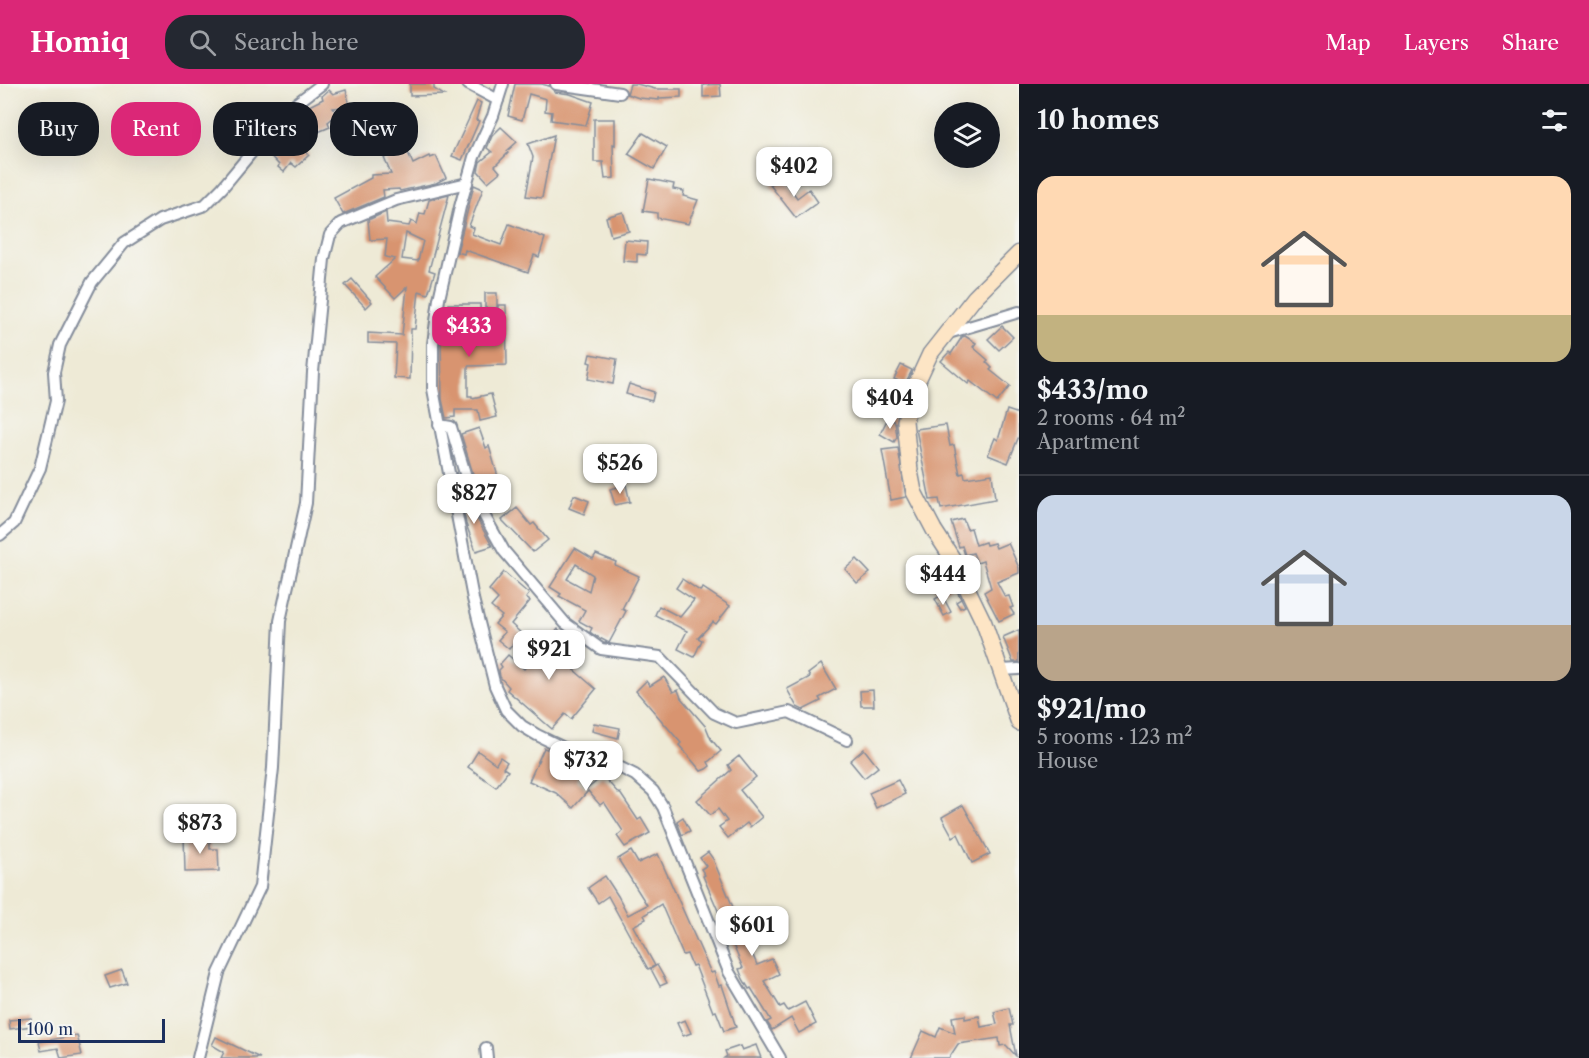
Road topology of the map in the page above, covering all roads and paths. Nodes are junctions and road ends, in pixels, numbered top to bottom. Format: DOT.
graph roads {
  1 [pos="322,84"];
  2 [pos="468,84"];
  3 [pos="503,84"];
  4 [pos="556,84"];
  5 [pos="620,93"];
  6 [pos="498,100"];
  7 [pos="467,183"];
  8 [pos="1019,253"];
  9 [pos="1019,312"];
  10 [pos="945,334"];
  11 [pos="439,425"];
  12 [pos="0,535"];
  13 [pos="1019,669"];
  14 [pos="1001,670"];
  15 [pos="1019,723"];
  16 [pos="847,740"];
  17 [pos="198,1058"];
  18 [pos="780,1058"];
  1 -- 12 [label="street"];
  2 -- 6 [label="street"];
  3 -- 6 [label="street"];
  4 -- 5 [label="street"];
  6 -- 7 [label="street"];
  7 -- 11 [label="street"];
  7 -- 17 [label="street"];
  8 -- 10 [label="main road"];
  9 -- 10 [label="street"];
  10 -- 14 [label="main road"];
  11 -- 16 [label="street"];
  11 -- 18 [label="street"];
  13 -- 14 [label="street"];
  14 -- 15 [label="main road"];
}
